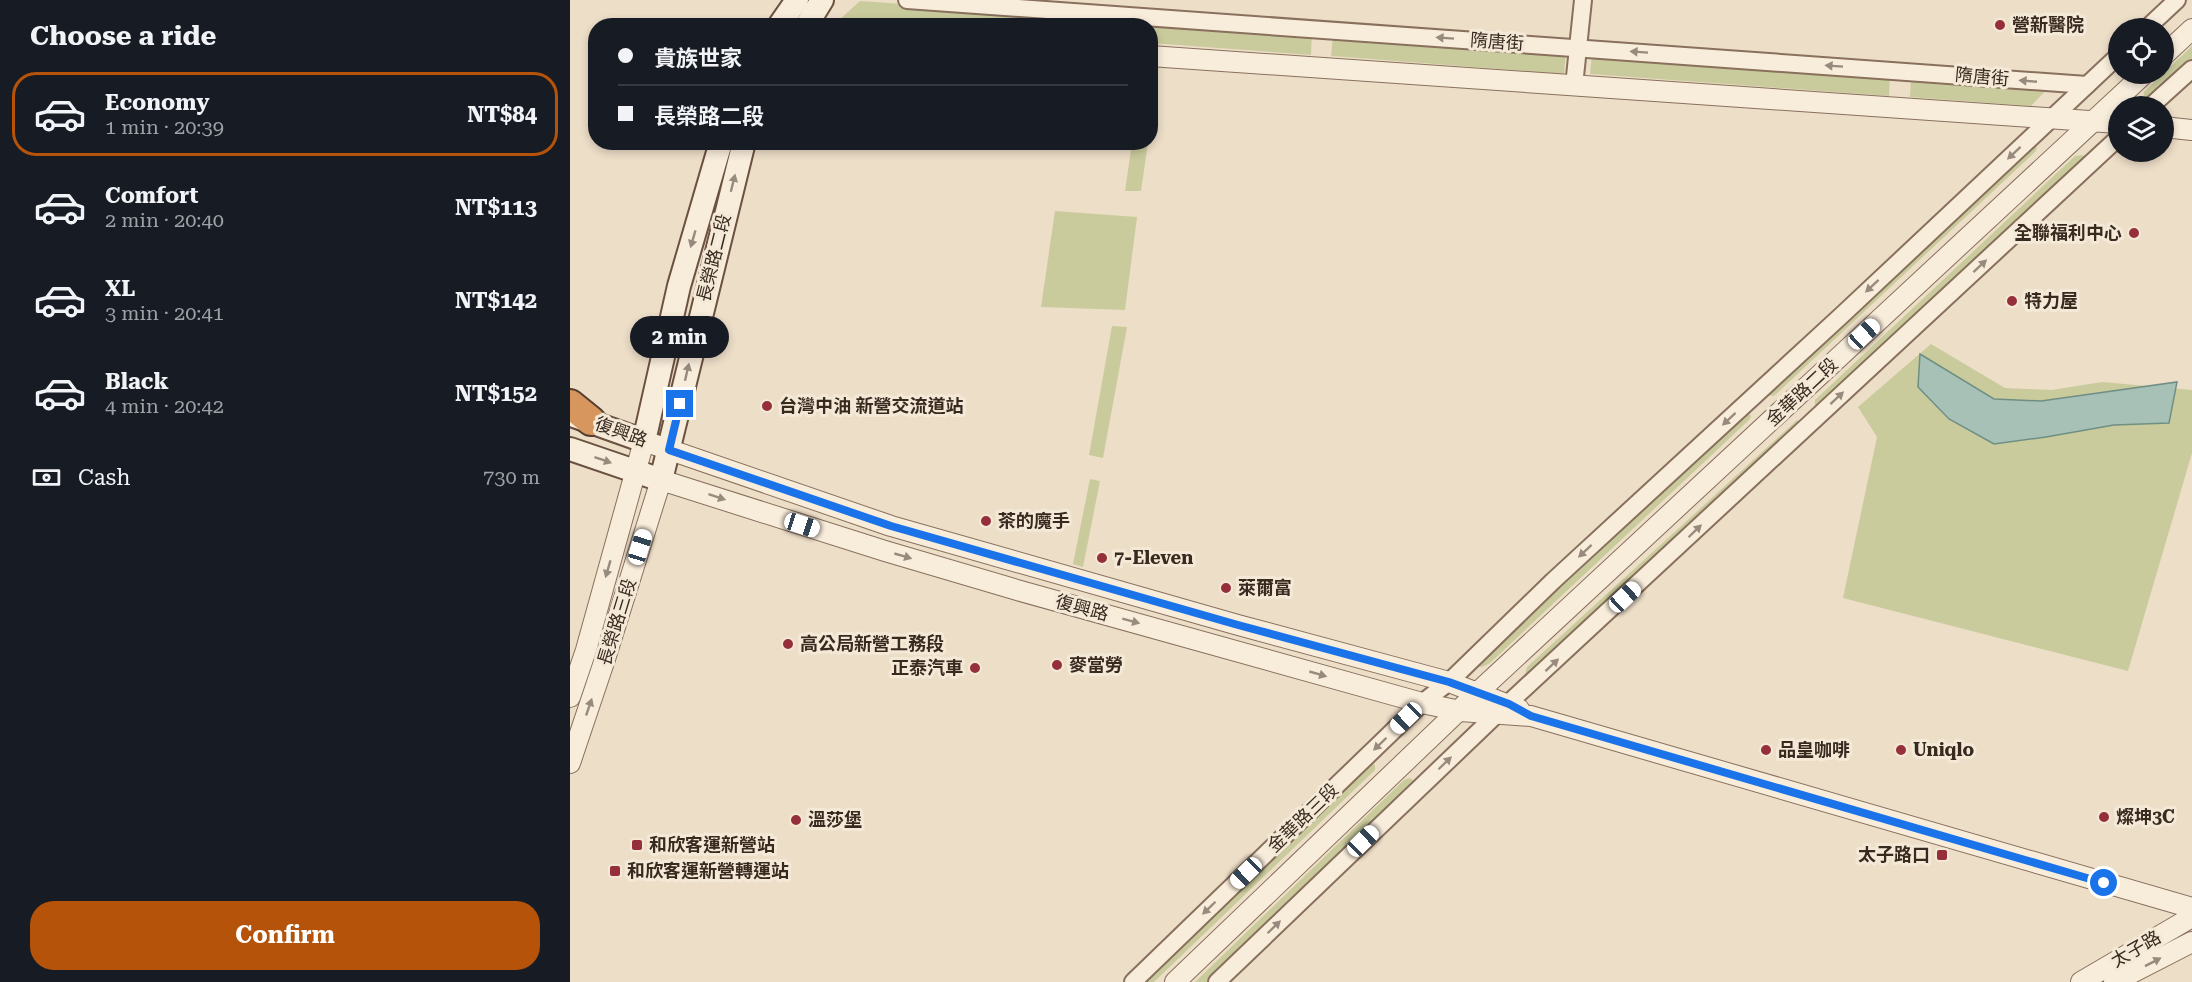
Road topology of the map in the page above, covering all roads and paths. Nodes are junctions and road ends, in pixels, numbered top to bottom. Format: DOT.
graph roads {
  1 [pos="822,0"];
  2 [pos="907,0"];
  3 [pos="1583,0"];
  4 [pos="2177,0"];
  5 [pos="811,18"];
  6 [pos="2158,18"];
  7 [pos="2192,29"];
  8 [pos="2174,46"];
  9 [pos="1578,48"];
  10 [pos="1158,57"];
  11 [pos="2108,65"];
  12 [pos="2192,69"];
  13 [pos="2133,84"];
  14 [pos="2086,85"];
  15 [pos="1574,86"];
  16 [pos="2162,96"];
  17 [pos="2052,119"];
  18 [pos="2092,122"];
  19 [pos="2108,123"];
  20 [pos="2174,128"];
  21 [pos="2192,130"];
  22 [pos="2108,147"];
  23 [pos="719,150"];
  24 [pos="742,150"];
  25 [pos="577,413"];
  26 [pos="644,441"];
  27 [pos="570,449"];
  28 [pos="669,450"];
  29 [pos="635,472"];
  30 [pos="661,480"];
  31 [pos="1449,682"];
  32 [pos="1477,693"];
  33 [pos="570,697"];
  34 [pos="1422,703"];
  35 [pos="1504,708"];
  36 [pos="1460,711"];
  37 [pos="570,763"];
  38 [pos="2192,908"];
  39 [pos="2192,917"];
  40 [pos="2192,942"];
  41 [pos="1133,982"];
  42 [pos="1175,982"];
  43 [pos="1217,982"];
  44 [pos="2081,982"];
  45 [pos="2114,982"];
  1 -- 5 [label="main road"];
  9 -- 2 [label="street, 隋唐街, one-way"];
  3 -- 9 [label="street"];
  4 -- 6 [label="street"];
  7 -- 8 [label="street"];
  14 -- 9 [label="street, 隋唐街, one-way"];
  9 -- 15 [label="street"];
  10 -- 15 [label="street, 隋唐街"];
  11 -- 14 [label="street, 金華路二段"];
  12 -- 16 [label="street"];
  13 -- 18 [label="street, 金華路二段"];
  14 -- 17 [label="street, 金華路二段"];
  15 -- 17 [label="street, 隋唐街"];
  17 -- 18 [label="street, 隋唐街"];
  17 -- 31 [label="street, 金華路二段, one-way"];
  18 -- 19 [label="street, 隋唐街"];
  18 -- 32 [label="street, 金華路二段"];
  20 -- 21 [label="street"];
  35 -- 22 [label="street, 金華路二段, one-way"];
  23 -- 26 [label="main road, 長榮路二段, one-way"];
  28 -- 24 [label="main road, 長榮路二段, one-way"];
  25 -- 26 [label="main road, 復興路"];
  26 -- 28 [label="street, 復興路"];
  26 -- 29 [label="street, 長榮路二段"];
  27 -- 29 [label="main road, 復興路, one-way"];
  28 -- 30 [label="main road, 長榮路二段"];
  28 -- 31 [label="street, 復興路"];
  29 -- 30 [label="main road, 復興路"];
  29 -- 33 [label="street, 長榮路三段, one-way"];
  30 -- 34 [label="street, 復興路, one-way"];
  37 -- 30 [label="street, 長榮路三段, one-way"];
  31 -- 32 [label="street, 復興路"];
  31 -- 34 [label="street, 金華路三段"];
  32 -- 35 [label="street, 復興路"];
  32 -- 36 [label="street, 金華路二段"];
  34 -- 36 [label="street, 復興路"];
  34 -- 41 [label="street, 金華路三段, one-way"];
  35 -- 36 [label="street, 復興路"];
  35 -- 38 [label="street, 復興路"];
  43 -- 35 [label="street, one-way"];
  36 -- 42 [label="street, 金華路三段"];
  39 -- 44 [label="street, 太子路"];
  45 -- 40 [label="street, 太子路, one-way"];
}
